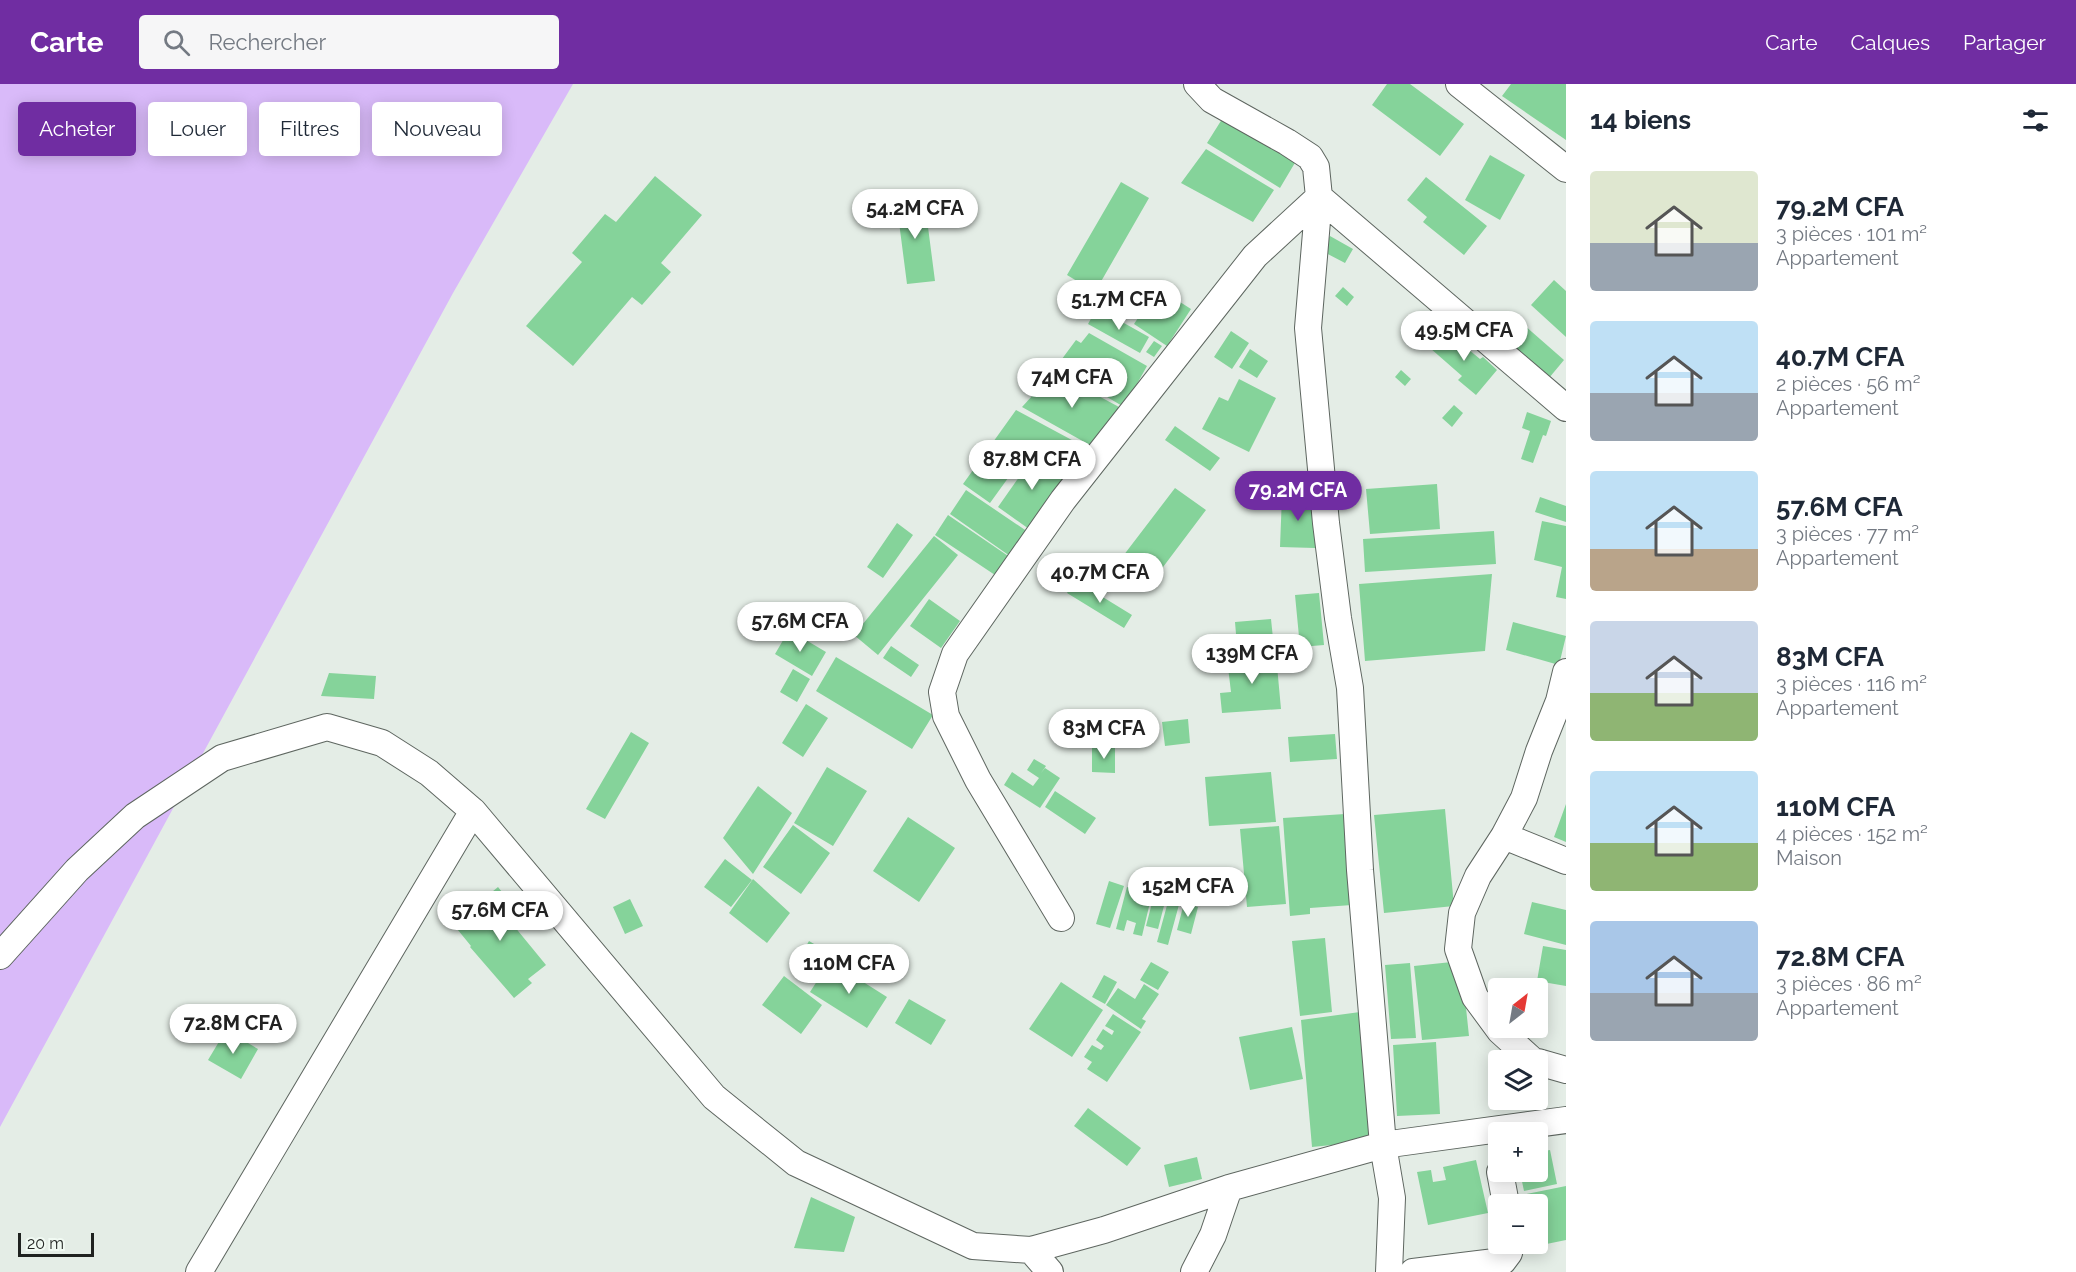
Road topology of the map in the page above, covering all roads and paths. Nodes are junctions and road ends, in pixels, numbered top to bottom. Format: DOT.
graph roads {
  1 [pos="1197,84"];
  2 [pos="1458,84"];
  3 [pos="1566,169"];
  4 [pos="1319,197"];
  5 [pos="1566,408"];
  6 [pos="1566,672"];
  7 [pos="473,811"];
  8 [pos="1504,836"];
  9 [pos="1566,861"];
  10 [pos="1061,918"];
  11 [pos="0,956"];
  12 [pos="1521,1050"];
  13 [pos="1548,1065"];
  14 [pos="1566,1070"];
  15 [pos="1566,1120"];
  16 [pos="1548,1122"];
  17 [pos="1488,1131"];
  18 [pos="1383,1145"];
  19 [pos="1229,1188"];
  20 [pos="1031,1250"];
  21 [pos="1508,1254"];
  22 [pos="199,1272"];
  23 [pos="1050,1272"];
  24 [pos="1194,1272"];
  25 [pos="1389,1272"];
  26 [pos="1413,1272"];
  1 -- 4 [label="street"];
  2 -- 3 [label="street"];
  4 -- 5 [label="street"];
  4 -- 10 [label="street"];
  4 -- 18 [label="street"];
  6 -- 8 [label="street"];
  7 -- 11 [label="street"];
  7 -- 20 [label="street"];
  7 -- 22 [label="street"];
  8 -- 9 [label="street"];
  8 -- 12 [label="street"];
  13 -- 14 [label="street"];
  15 -- 16 [label="street"];
  17 -- 18 [label="street"];
  18 -- 19 [label="street"];
  18 -- 25 [label="street"];
  19 -- 20 [label="street"];
  19 -- 24 [label="street"];
  20 -- 23 [label="street"];
  21 -- 26 [label="street"];
}
